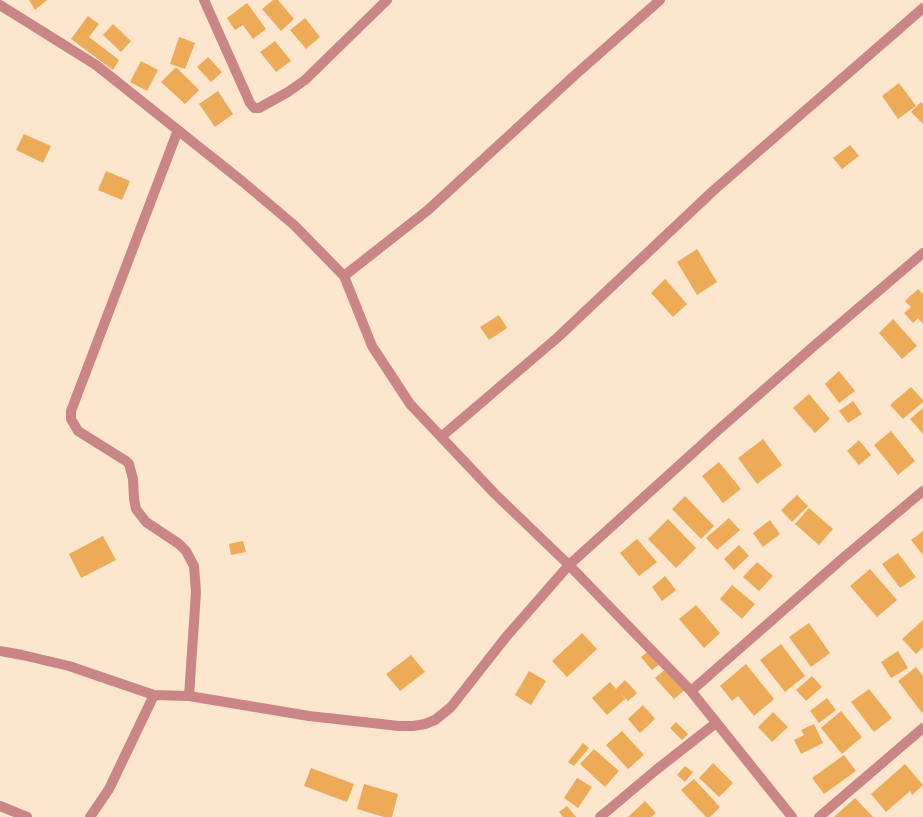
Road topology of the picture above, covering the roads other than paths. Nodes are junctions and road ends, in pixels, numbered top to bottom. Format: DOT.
graph roads {
  1 [pos="204,0"];
  2 [pos="387,0"];
  3 [pos="660,0"];
  4 [pos="0,5"];
  5 [pos="923,8"];
  6 [pos="178,130"];
  7 [pos="923,253"];
  8 [pos="344,276"];
  9 [pos="441,437"];
  10 [pos="923,491"];
  11 [pos="569,565"];
  12 [pos="0,651"];
  13 [pos="691,691"];
  14 [pos="154,695"];
  15 [pos="189,696"];
  16 [pos="716,723"];
  17 [pos="923,728"];
  18 [pos="0,806"];
  19 [pos="27,817"];
  20 [pos="90,817"];
  21 [pos="600,817"];
  22 [pos="792,817"];
  23 [pos="819,817"];
  1 -- 2 [label="street"];
  3 -- 8 [label="street"];
  4 -- 6 [label="street"];
  5 -- 9 [label="street"];
  6 -- 8 [label="street"];
  6 -- 15 [label="street"];
  7 -- 11 [label="street"];
  8 -- 9 [label="street"];
  9 -- 11 [label="street"];
  10 -- 13 [label="street"];
  11 -- 13 [label="street"];
  11 -- 15 [label="street"];
  12 -- 14 [label="street"];
  13 -- 16 [label="street"];
  14 -- 15 [label="street"];
  14 -- 20 [label="street"];
  16 -- 21 [label="street"];
  16 -- 22 [label="street"];
  17 -- 23 [label="street"];
  18 -- 19 [label="street"];
}
